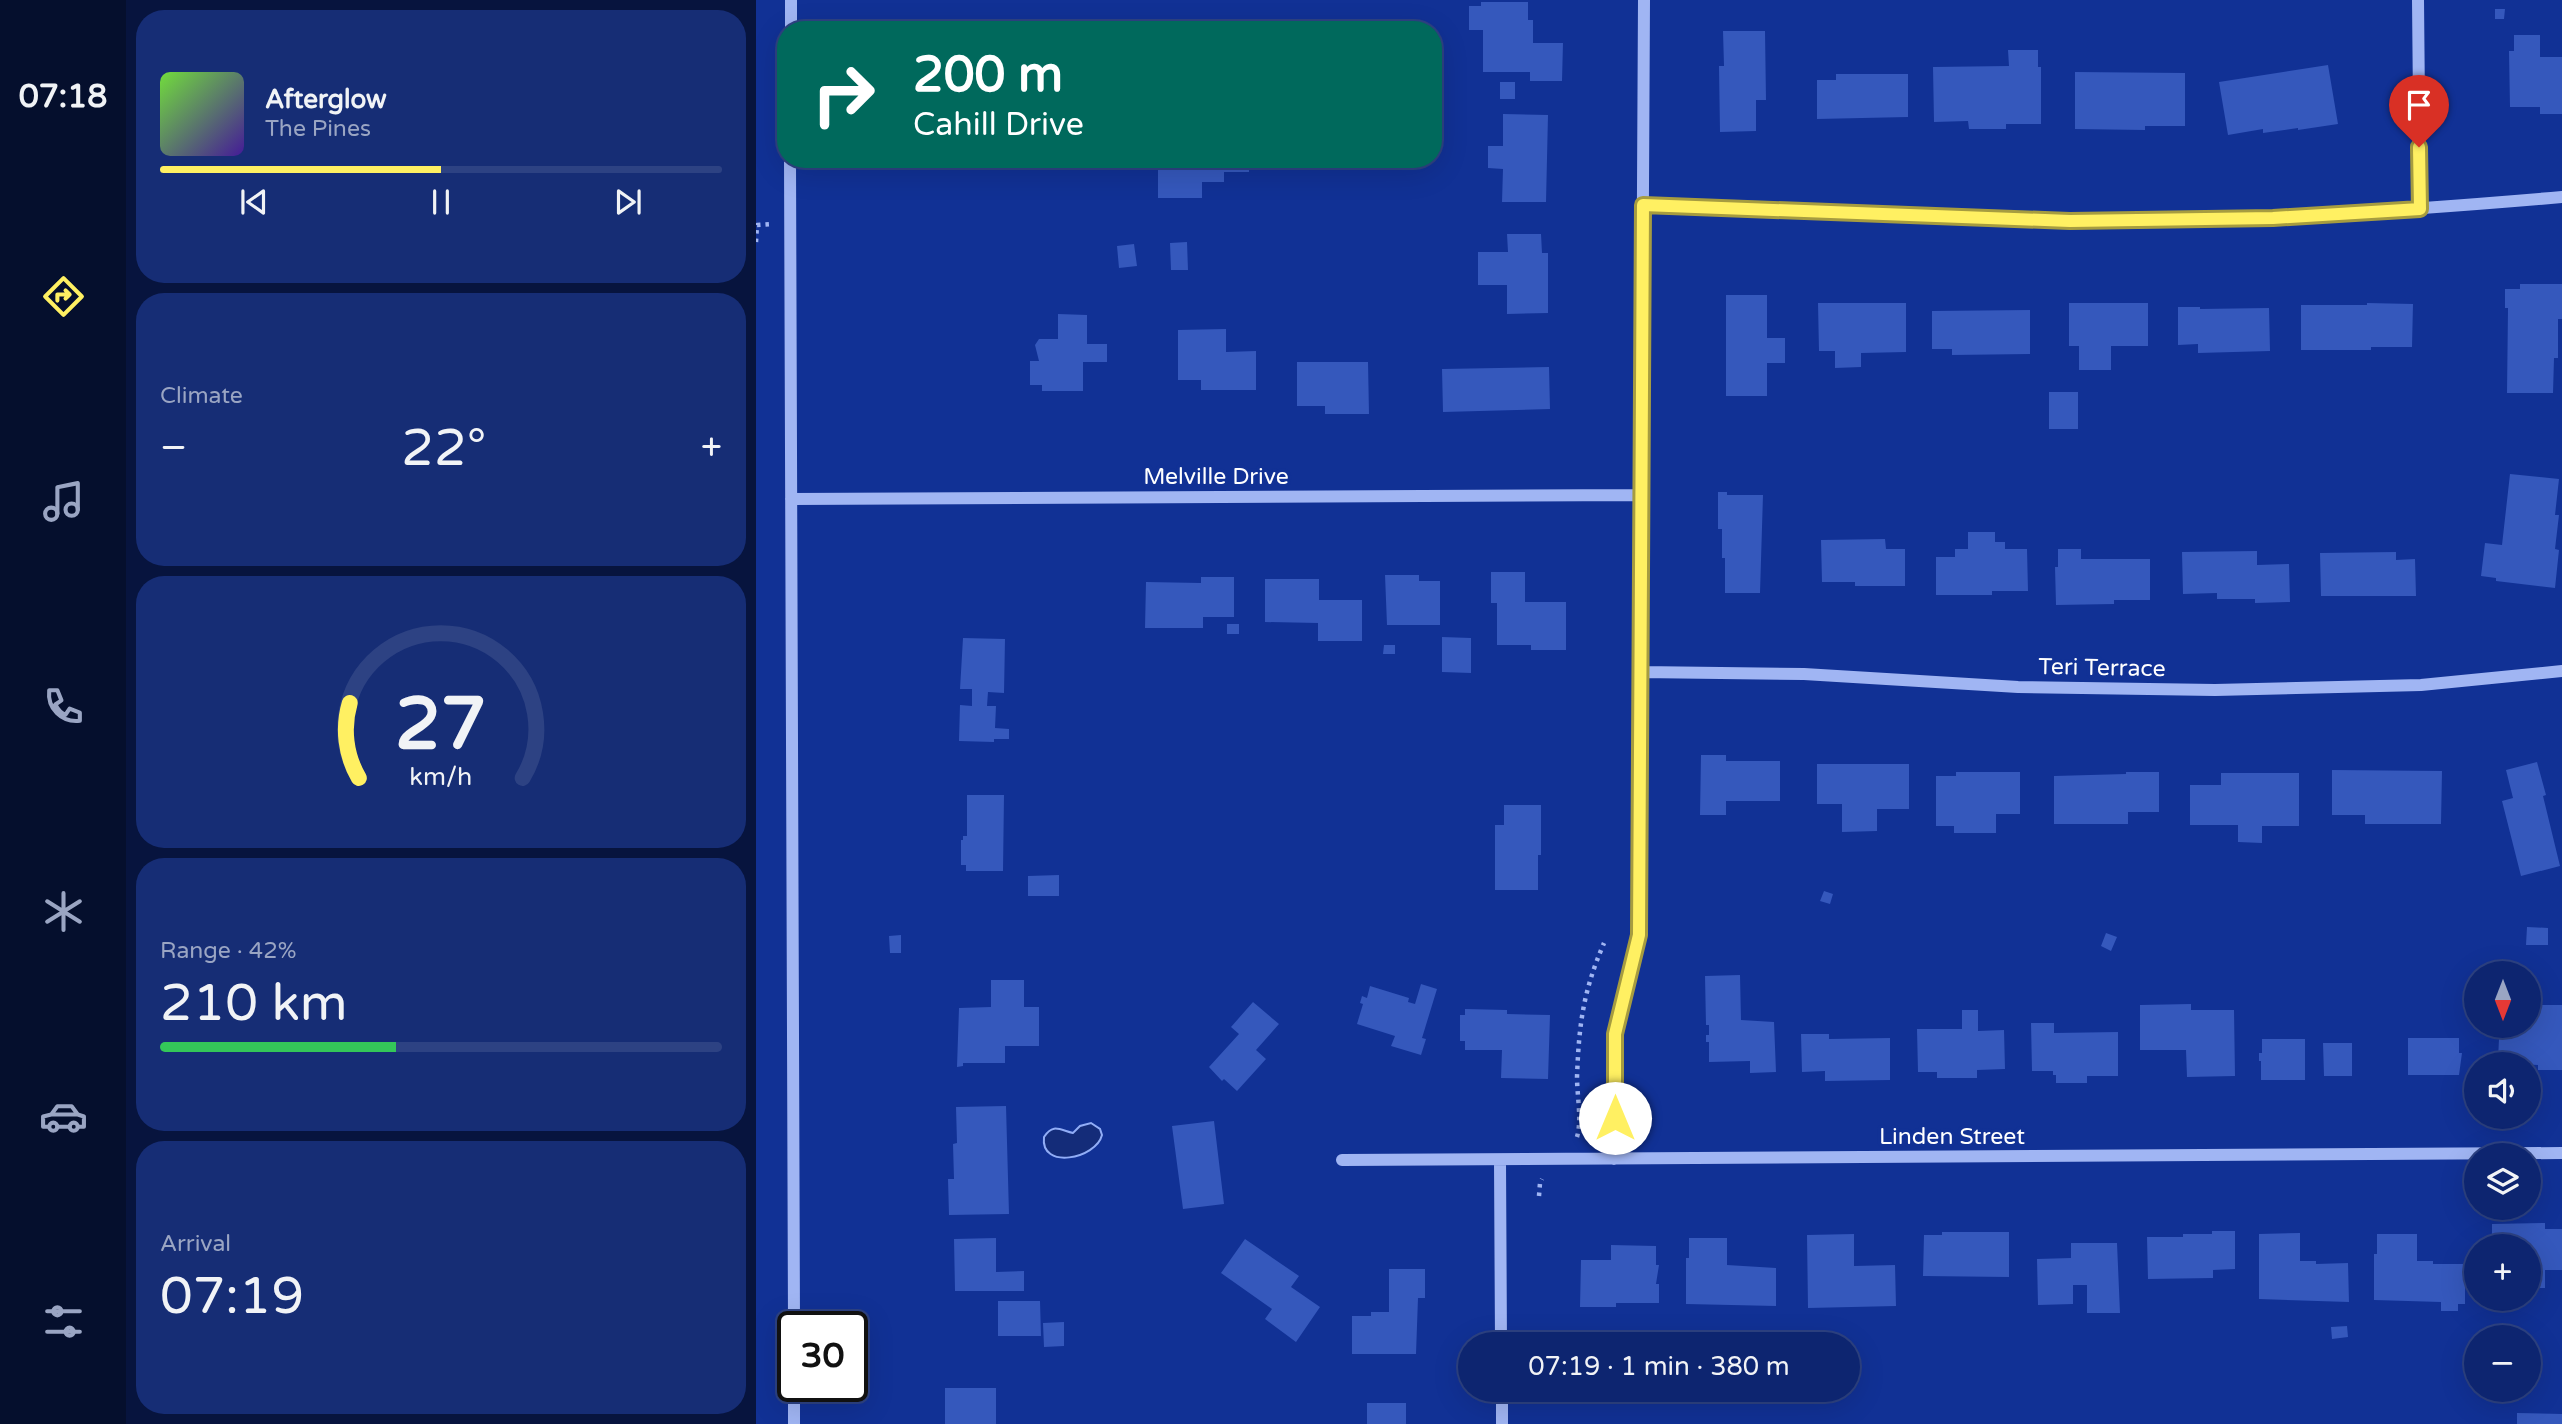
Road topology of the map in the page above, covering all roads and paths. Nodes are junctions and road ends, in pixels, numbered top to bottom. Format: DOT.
graph roads {
  1 [pos="791,0"];
  2 [pos="1644,0"];
  3 [pos="2418,0"];
  4 [pos="791,21"];
  5 [pos="790,168"];
  6 [pos="2562,197"];
  7 [pos="1643,205"];
  8 [pos="2420,209"];
  9 [pos="1641,495"];
  10 [pos="791,499"];
  11 [pos="2562,671"];
  12 [pos="1641,672"];
  13 [pos="1604,943"];
  14 [pos="2562,1153"];
  15 [pos="1615,1159"];
  16 [pos="1342,1160"];
  17 [pos="1558,1160"];
  18 [pos="1500,1161"];
  19 [pos="1539,1196"];
  20 [pos="794,1311"];
  21 [pos="1501,1332"];
  22 [pos="794,1402"];
  23 [pos="1502,1402"];
  24 [pos="794,1424"];
  25 [pos="1502,1424"];
  1 -- 4 [label="street"];
  2 -- 7 [label="street"];
  3 -- 8 [label="street"];
  5 -- 10 [label="street"];
  6 -- 8 [label="street"];
  7 -- 8 [label="street"];
  7 -- 9 [label="street"];
  9 -- 10 [label="street, Melville Drive"];
  9 -- 12 [label="street"];
  10 -- 20 [label="street"];
  11 -- 12 [label="street, Teri Terrace"];
  12 -- 15 [label="street"];
  13 -- 17 [label="path"];
  14 -- 15 [label="street, Linden Street"];
  15 -- 17 [label="street, Linden Street"];
  16 -- 18 [label="street, Linden Street"];
  17 -- 18 [label="street, Linden Street"];
  17 -- 19 [label="path"];
  18 -- 21 [label="street"];
  22 -- 24 [label="street"];
  23 -- 25 [label="street"];
}
